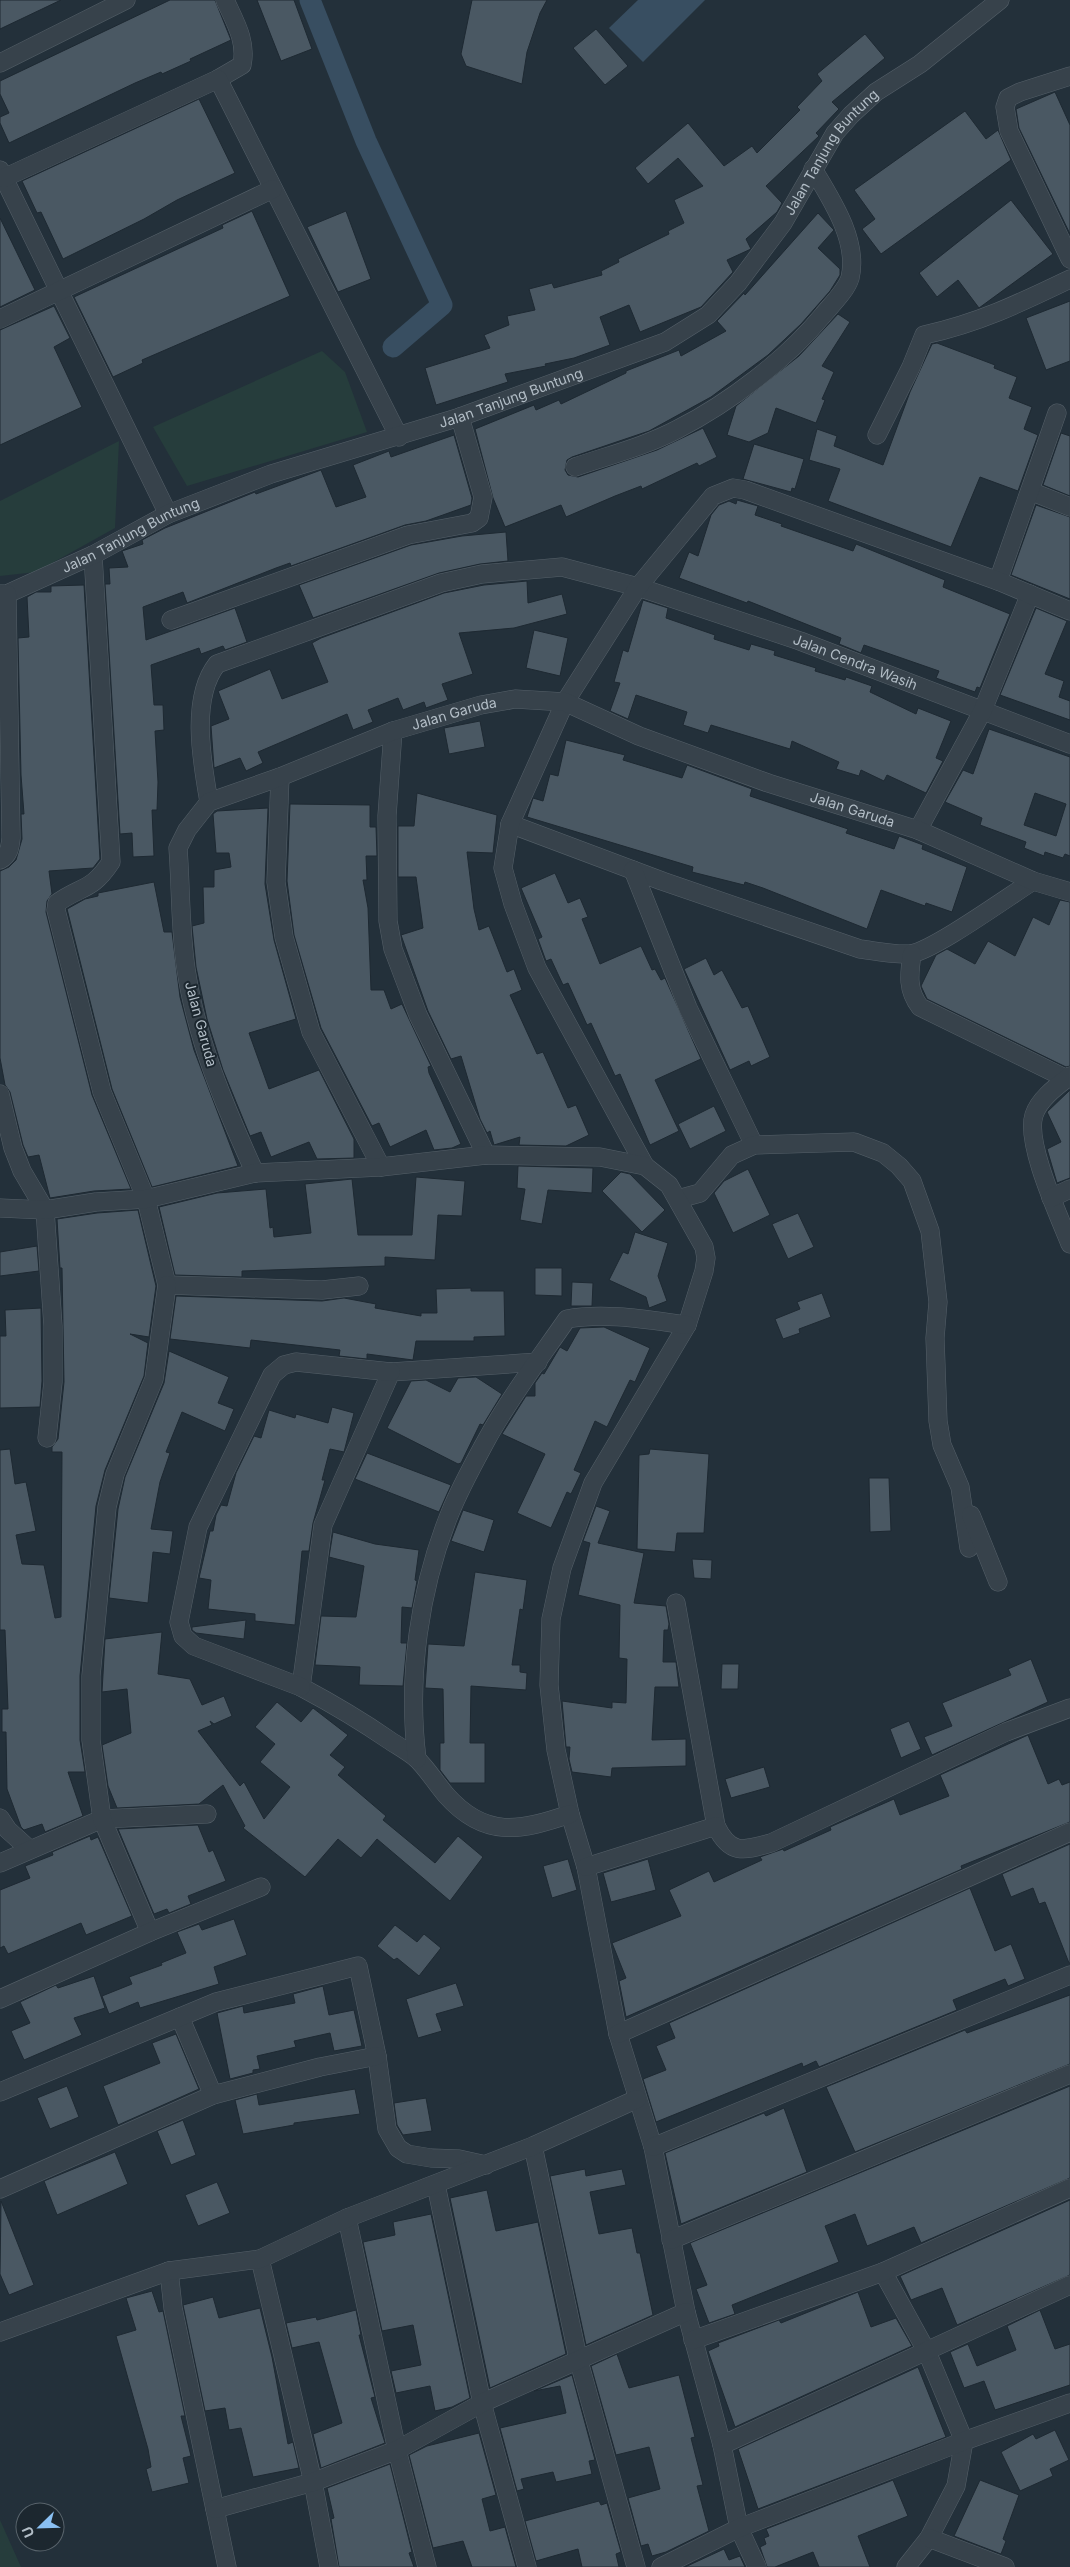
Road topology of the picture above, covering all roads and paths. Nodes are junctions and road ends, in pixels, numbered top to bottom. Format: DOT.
graph roads {
  1 [pos="126,0"];
  2 [pos="226,0"];
  3 [pos="1000,0"];
  4 [pos="0,62"];
  5 [pos="1070,76"];
  6 [pos="218,79"];
  7 [pos="813,170"];
  8 [pos="2,174"];
  9 [pos="273,189"];
  10 [pos="1070,259"];
  11 [pos="1070,279"];
  12 [pos="59,291"];
  13 [pos="0,319"];
  14 [pos="1057,413"];
  15 [pos="460,417"];
  16 [pos="877,435"];
  17 [pos="399,437"];
  18 [pos="575,467"];
  19 [pos="1030,491"];
  20 [pos="1070,507"];
  21 [pos="168,514"];
  22 [pos="93,555"];
  23 [pos="998,580"];
  24 [pos="638,587"];
  25 [pos="4,594"];
  26 [pos="1030,594"];
  27 [pos="1070,611"];
  28 [pos="171,620"];
  29 [pos="564,702"];
  30 [pos="982,712"];
  31 [pos="393,730"];
  32 [pos="1070,744"];
  33 [pos="280,777"];
  34 [pos="209,802"];
  35 [pos="510,824"];
  36 [pos="918,830"];
  37 [pos="0,860"];
  38 [pos="633,870"];
  39 [pos="1033,881"];
  40 [pos="1070,892"];
  41 [pos="912,954"];
  42 [pos="1068,1077"];
  43 [pos="0,1094"];
  44 [pos="754,1145"];
  45 [pos="486,1155"];
  46 [pos="645,1166"];
  47 [pos="381,1168"];
  48 [pos="256,1173"];
  49 [pos="1070,1189"];
  50 [pos="146,1198"];
  51 [pos="1051,1198"];
  52 [pos="678,1199"];
  53 [pos="0,1208"];
  54 [pos="45,1210"];
  55 [pos="1070,1244"];
  56 [pos="167,1285"];
  57 [pos="359,1286"];
  58 [pos="687,1324"];
  59 [pos="538,1362"];
  60 [pos="391,1372"];
  61 [pos="47,1438"];
  62 [pos="960,1487"];
  63 [pos="969,1548"];
  64 [pos="998,1582"];
  65 [pos="676,1604"];
  66 [pos="301,1687"];
  67 [pos="1070,1708"];
  68 [pos="417,1759"];
  69 [pos="207,1814"];
  70 [pos="570,1814"];
  71 [pos="0,1818"];
  72 [pos="102,1819"];
  73 [pos="716,1826"];
  74 [pos="1070,1832"];
  75 [pos="29,1849"];
  76 [pos="0,1863"];
  77 [pos="586,1867"];
  78 [pos="262,1887"];
  79 [pos="150,1932"];
  80 [pos="1070,1975"];
  81 [pos="0,1999"];
  82 [pos="180,2016"];
  83 [pos="618,2034"];
  84 [pos="377,2056"];
  85 [pos="1070,2074"];
  86 [pos="0,2092"];
  87 [pos="214,2095"];
  88 [pos="638,2099"];
  89 [pos="533,2146"];
  90 [pos="654,2147"];
  91 [pos="486,2165"];
  92 [pos="436,2185"];
  93 [pos="1070,2188"];
  94 [pos="0,2189"];
  95 [pos="347,2218"];
  96 [pos="671,2240"];
  97 [pos="260,2260"];
  98 [pos="169,2271"];
  99 [pos="883,2272"];
  100 [pos="1070,2285"];
  101 [pos="686,2312"];
  102 [pos="0,2332"];
  103 [pos="693,2340"];
  104 [pos="927,2352"];
  105 [pos="578,2358"];
  106 [pos="482,2403"];
  107 [pos="1070,2403"];
  108 [pos="964,2440"];
  109 [pos="722,2445"];
  110 [pos="397,2450"];
  111 [pos="313,2482"];
  112 [pos="215,2509"];
  113 [pos="739,2528"];
  114 [pos="929,2538"];
  115 [pos="227,2567"];
  116 [pos="329,2567"];
  117 [pos="427,2567"];
  118 [pos="527,2567"];
  119 [pos="636,2567"];
  120 [pos="661,2567"];
  121 [pos="758,2567"];
  122 [pos="906,2567"];
  123 [pos="1005,2567"];
  1 -- 4 [label="street"];
  2 -- 6 [label="street"];
  3 -- 7 [label="street, Jalan Tanjung Buntung"];
  5 -- 10 [label="street"];
  6 -- 8 [label="street"];
  6 -- 9 [label="street"];
  7 -- 15 [label="street, Jalan Tanjung Buntung"];
  7 -- 18 [label="street"];
  8 -- 12 [label="street"];
  9 -- 12 [label="street"];
  9 -- 17 [label="street"];
  11 -- 16 [label="street"];
  12 -- 13 [label="street"];
  12 -- 21 [label="street"];
  14 -- 19 [label="street"];
  15 -- 17 [label="street, Jalan Tanjung Buntung"];
  15 -- 28 [label="street"];
  17 -- 21 [label="street, Jalan Tanjung Buntung"];
  19 -- 20 [label="street"];
  19 -- 23 [label="street"];
  21 -- 22 [label="street, Jalan Tanjung Buntung"];
  22 -- 25 [label="street, Jalan Tanjung Buntung"];
  22 -- 50 [label="street"];
  23 -- 24 [label="street"];
  23 -- 26 [label="street"];
  24 -- 29 [label="street"];
  24 -- 30 [label="street, Jalan Cendra Wasih"];
  24 -- 34 [label="street, Jalan Cendra Wasih"];
  25 -- 37 [label="street"];
  26 -- 27 [label="street"];
  26 -- 30 [label="street"];
  29 -- 31 [label="street, Jalan Garuda"];
  29 -- 35 [label="street"];
  29 -- 36 [label="street, Jalan Garuda"];
  30 -- 32 [label="street, Jalan Cendra Wasih"];
  30 -- 36 [label="street"];
  31 -- 33 [label="street, Jalan Garuda"];
  31 -- 45 [label="street"];
  33 -- 34 [label="street, Jalan Garuda"];
  33 -- 47 [label="street"];
  34 -- 48 [label="street, Jalan Garuda"];
  35 -- 38 [label="street"];
  35 -- 46 [label="street"];
  36 -- 39 [label="street, Jalan Garuda"];
  38 -- 41 [label="street"];
  38 -- 44 [label="street"];
  39 -- 40 [label="street, Jalan Garuda"];
  39 -- 41 [label="street"];
  41 -- 42 [label="street"];
  42 -- 51 [label="street"];
  43 -- 54 [label="street"];
  44 -- 52 [label="street"];
  44 -- 62 [label="street"];
  45 -- 46 [label="street"];
  45 -- 47 [label="street"];
  46 -- 52 [label="street"];
  47 -- 48 [label="street"];
  48 -- 50 [label="street"];
  49 -- 51 [label="street"];
  50 -- 54 [label="street"];
  50 -- 56 [label="street"];
  51 -- 55 [label="street"];
  52 -- 58 [label="street"];
  53 -- 54 [label="street"];
  54 -- 61 [label="street"];
  56 -- 57 [label="street"];
  56 -- 72 [label="street"];
  58 -- 59 [label="street"];
  58 -- 70 [label="street"];
  59 -- 60 [label="street"];
  59 -- 68 [label="street"];
  60 -- 66 [label="street"];
  60 -- 66 [label="street"];
  62 -- 63 [label="street"];
  62 -- 64 [label="street"];
  65 -- 73 [label="street"];
  66 -- 68 [label="street"];
  67 -- 73 [label="street"];
  68 -- 70 [label="street"];
  69 -- 72 [label="street"];
  70 -- 77 [label="street"];
  71 -- 75 [label="street"];
  72 -- 75 [label="street"];
  72 -- 79 [label="street"];
  73 -- 77 [label="street"];
  74 -- 83 [label="street"];
  75 -- 76 [label="street"];
  77 -- 83 [label="street"];
  78 -- 79 [label="street"];
  79 -- 81 [label="street"];
  80 -- 90 [label="street"];
  82 -- 84 [label="street"];
  82 -- 86 [label="street"];
  82 -- 87 [label="street"];
  83 -- 88 [label="street"];
  84 -- 87 [label="street"];
  84 -- 91 [label="street"];
  85 -- 96 [label="street"];
  87 -- 94 [label="street"];
  88 -- 89 [label="street"];
  88 -- 90 [label="street"];
  89 -- 91 [label="street"];
  89 -- 105 [label="street"];
  90 -- 96 [label="street"];
  91 -- 92 [label="street"];
  92 -- 95 [label="street"];
  92 -- 106 [label="street"];
  93 -- 99 [label="street"];
  95 -- 97 [label="street"];
  95 -- 110 [label="street"];
  96 -- 101 [label="street"];
  97 -- 98 [label="street"];
  97 -- 111 [label="street"];
  98 -- 102 [label="street"];
  98 -- 112 [label="street"];
  99 -- 103 [label="street"];
  99 -- 104 [label="street"];
  100 -- 104 [label="street"];
  101 -- 103 [label="street"];
  101 -- 105 [label="street"];
  103 -- 109 [label="street"];
  104 -- 108 [label="street"];
  104 -- 109 [label="street"];
  105 -- 106 [label="street"];
  105 -- 119 [label="street"];
  106 -- 110 [label="street"];
  106 -- 118 [label="street"];
  107 -- 108 [label="street"];
  108 -- 113 [label="street"];
  108 -- 114 [label="street"];
  109 -- 113 [label="street"];
  110 -- 111 [label="street"];
  110 -- 117 [label="street"];
  111 -- 112 [label="street"];
  111 -- 116 [label="street"];
  112 -- 115 [label="street"];
  113 -- 120 [label="street"];
  113 -- 121 [label="street"];
  114 -- 122 [label="street"];
  114 -- 123 [label="street"];
}
